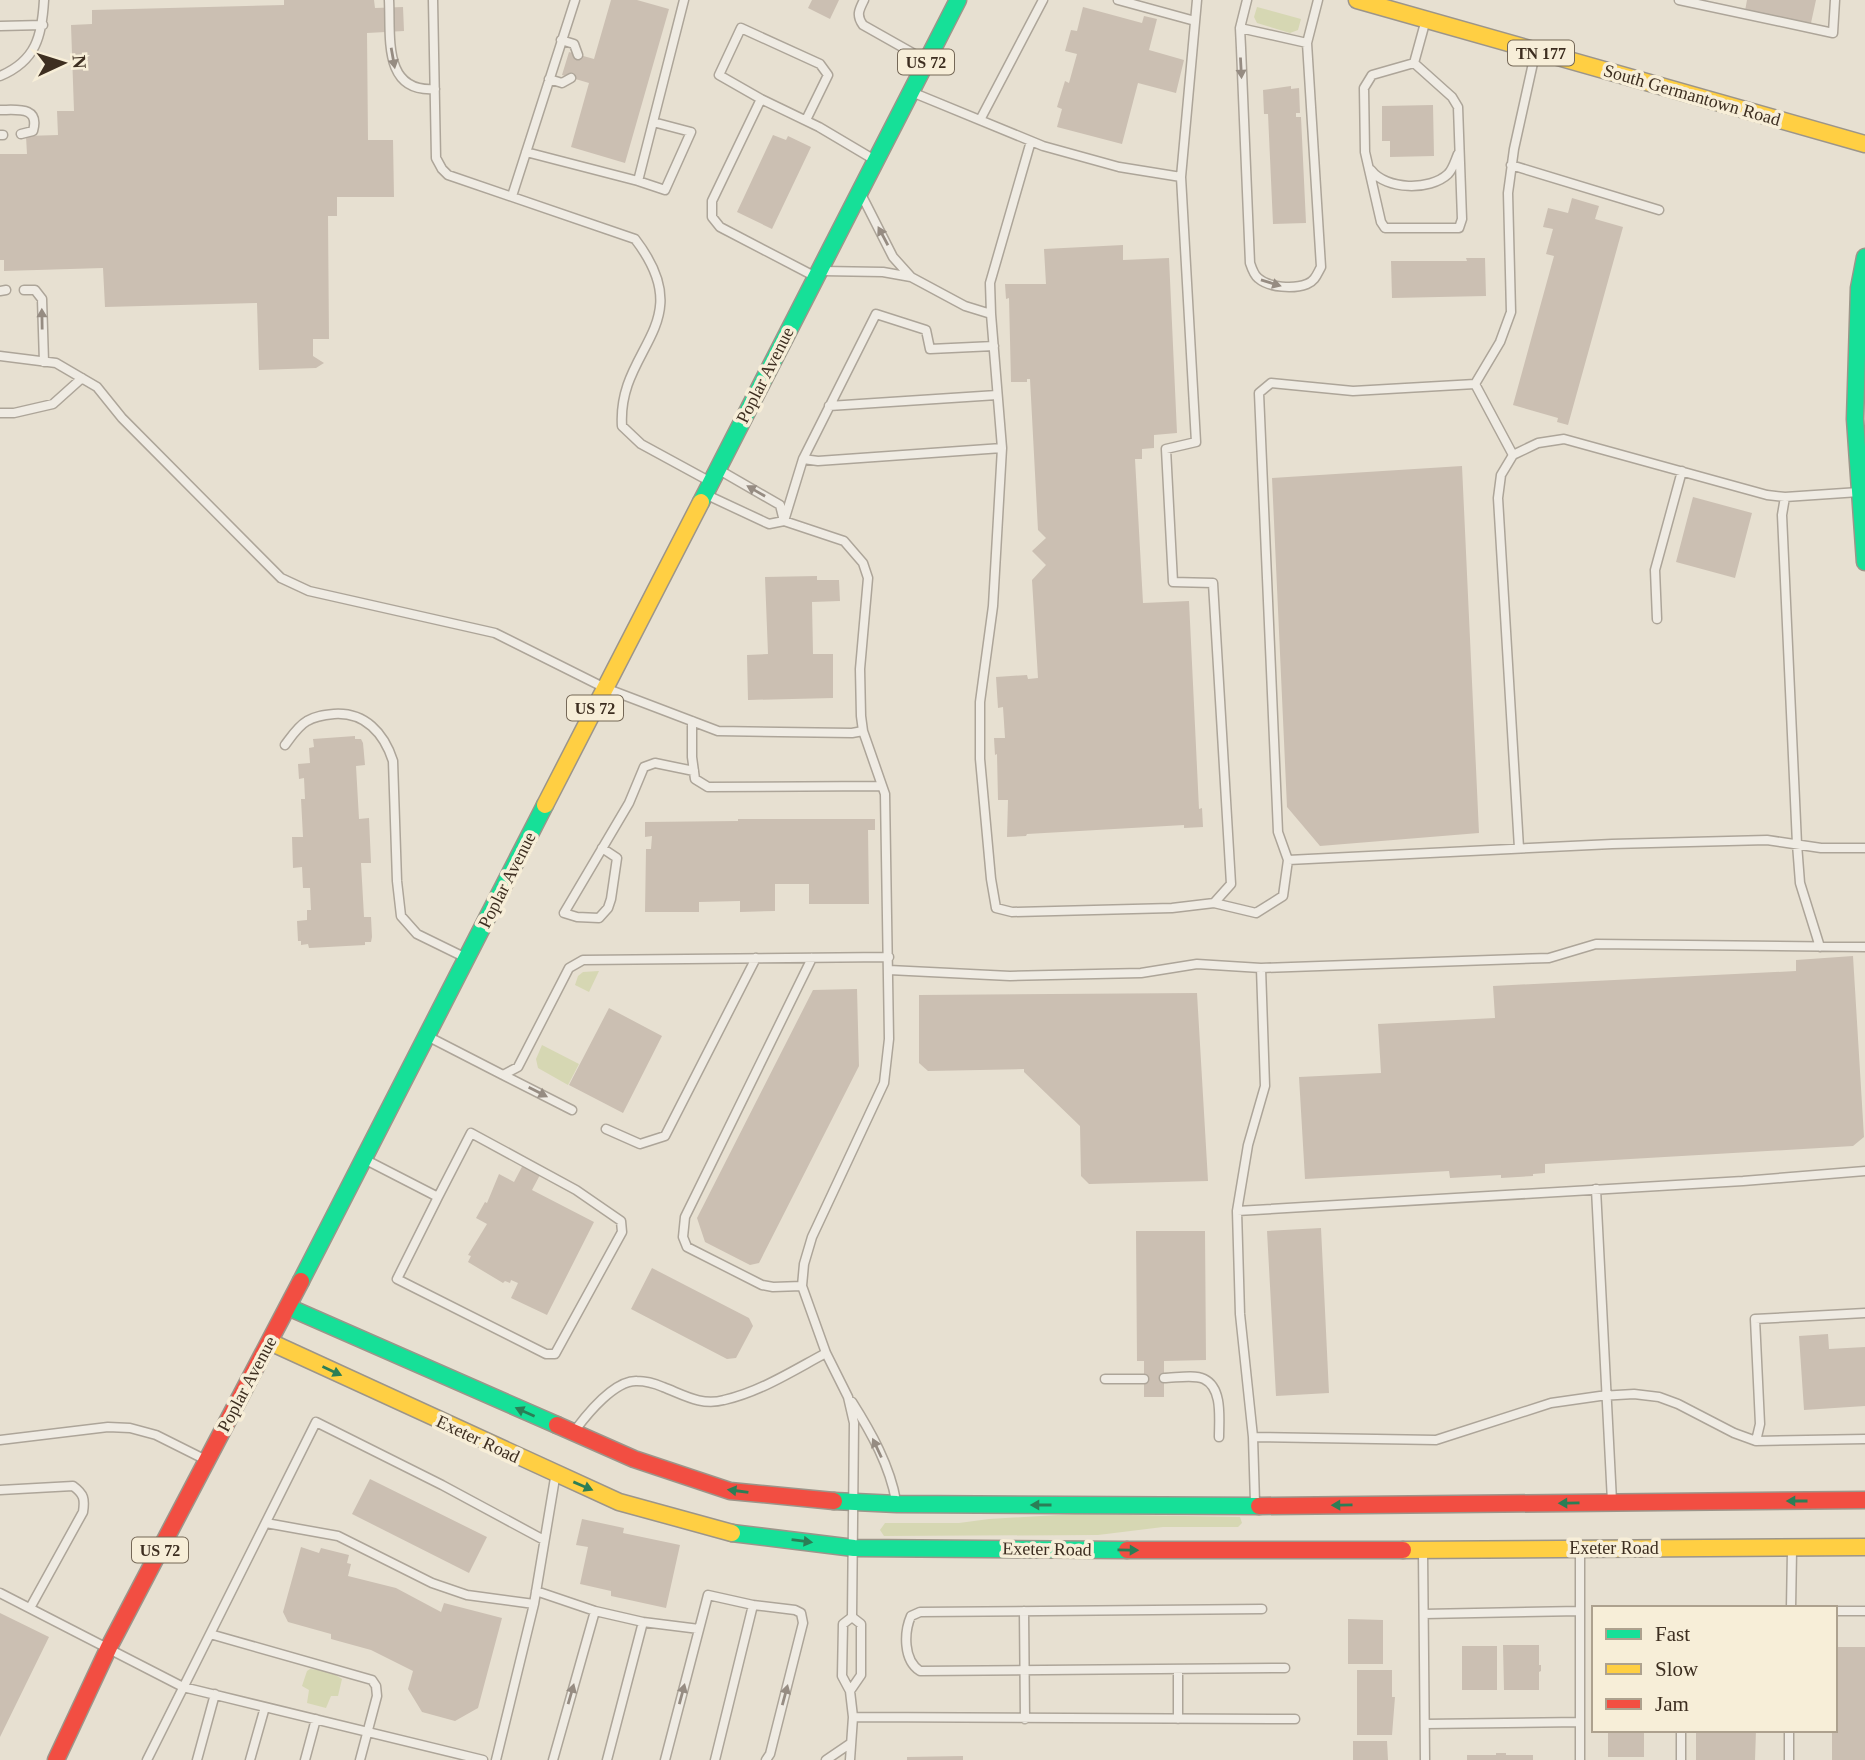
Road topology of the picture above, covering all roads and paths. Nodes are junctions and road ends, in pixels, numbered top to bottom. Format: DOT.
graph roads {
  1 [pos="44,0"];
  2 [pos="389,0"];
  3 [pos="433,0"];
  4 [pos="575,0"];
  5 [pos="684,0"];
  6 [pos="864,0"];
  7 [pos="958,0"];
  8 [pos="1043,0"];
  9 [pos="1118,0"];
  10 [pos="1197,0"];
  11 [pos="1247,0"];
  12 [pos="1318,0"];
  13 [pos="1357,0"];
  14 [pos="1679,0"];
  15 [pos="1835,0"];
  16 [pos="1425,20"];
  17 [pos="1195,21"];
  18 [pos="43,25"];
  19 [pos="0,26"];
  20 [pos="1240,28"];
  21 [pos="561,40"];
  22 [pos="1307,43"];
  23 [pos="1536,51"];
  24 [pos="578,55"];
  25 [pos="927,61"];
  26 [pos="1414,63"];
  27 [pos="0,76"];
  28 [pos="571,78"];
  29 [pos="549,79"];
  30 [pos="435,89"];
  31 [pos="911,92"];
  32 [pos="761,99"];
  33 [pos="0,110"];
  34 [pos="806,120"];
  35 [pos="980,120"];
  36 [pos="653,122"];
  37 [pos="21,134"];
  38 [pos="1031,141"];
  39 [pos="1865,144"];
  40 [pos="526,152"];
  41 [pos="1459,152"];
  42 [pos="876,161"];
  43 [pos="1511,165"];
  44 [pos="1369,167"];
  45 [pos="1181,177"];
  46 [pos="638,181"];
  47 [pos="859,192"];
  48 [pos="512,195"];
  49 [pos="1659,210"];
  50 [pos="1865,257"];
  51 [pos="817,274"];
  52 [pos="911,277"];
  53 [pos="24,290"];
  54 [pos="991,314"];
  55 [pos="994,346"];
  56 [pos="0,356"];
  57 [pos="44,362"];
  58 [pos="82,378"];
  59 [pos="1475,384"];
  60 [pos="997,395"];
  61 [pos="829,406"];
  62 [pos="0,414"];
  63 [pos="1002,447"];
  64 [pos="1513,455"];
  65 [pos="803,459"];
  66 [pos="1682,471"];
  67 [pos="711,482"];
  68 [pos="1862,492"];
  69 [pos="1785,496"];
  70 [pos="784,521"];
  71 [pos="1865,562"];
  72 [pos="1657,619"];
  73 [pos="605,688"];
  74 [pos="692,721"];
  75 [pos="863,731"];
  76 [pos="285,745"];
  77 [pos="694,771"];
  78 [pos="882,786"];
  79 [pos="1797,844"];
  80 [pos="602,848"];
  81 [pos="1519,848"];
  82 [pos="1865,848"];
  83 [pos="1288,860"];
  84 [pos="1214,903"];
  85 [pos="1820,947"];
  86 [pos="1865,947"];
  87 [pos="889,957"];
  88 [pos="756,958"];
  89 [pos="812,958"];
  90 [pos="466,959"];
  91 [pos="1261,968"];
  92 [pos="889,970"];
  93 [pos="427,1036"];
  94 [pos="503,1074"];
  95 [pos="572,1110"];
  96 [pos="606,1129"];
  97 [pos="364,1159"];
  98 [pos="1865,1171"];
  99 [pos="1596,1189"];
  100 [pos="438,1196"];
  101 [pos="1237,1211"];
  102 [pos="802,1286"];
  103 [pos="288,1307"];
  104 [pos="1865,1313"];
  105 [pos="270,1342"];
  106 [pos="826,1353"];
  107 [pos="1105,1378"];
  108 [pos="1164,1378"];
  109 [pos="1144,1379"];
  110 [pos="1607,1395"];
  111 [pos="848,1396"];
  112 [pos="573,1433"];
  113 [pos="1219,1437"];
  114 [pos="1253,1437"];
  115 [pos="1865,1439"];
  116 [pos="0,1440"];
  117 [pos="1756,1441"];
  118 [pos="207,1460"];
  119 [pos="555,1475"];
  120 [pos="0,1490"];
  121 [pos="1865,1500"];
  122 [pos="1612,1502"];
  123 [pos="854,1503"];
  124 [pos="897,1504"];
  125 [pos="1255,1506"];
  126 [pos="266,1523"];
  127 [pos="544,1540"];
  128 [pos="1865,1547"];
  129 [pos="854,1548"];
  130 [pos="1792,1548"];
  131 [pos="1580,1549"];
  132 [pos="1423,1550"];
  133 [pos="536,1591"];
  134 [pos="0,1593"];
  135 [pos="534,1604"];
  136 [pos="753,1605"];
  137 [pos="1791,1606"];
  138 [pos="30,1608"];
  139 [pos="1262,1609"];
  140 [pos="595,1611"];
  141 [pos="1024,1611"];
  142 [pos="1580,1611"];
  143 [pos="1837,1611"];
  144 [pos="1865,1611"];
  145 [pos="1424,1614"];
  146 [pos="852,1617"];
  147 [pos="643,1622"];
  148 [pos="699,1629"];
  149 [pos="210,1634"];
  150 [pos="109,1647"];
  151 [pos="1285,1668"];
  152 [pos="1178,1670"];
  153 [pos="1025,1671"];
  154 [pos="183,1687"];
  155 [pos="850,1690"];
  156 [pos="215,1694"];
  157 [pos="265,1707"];
  158 [pos="853,1717"];
  159 [pos="1295,1718"];
  160 [pos="316,1719"];
  161 [pos="1025,1719"];
  162 [pos="1178,1719"];
  163 [pos="1580,1722"];
  164 [pos="1425,1724"];
  165 [pos="368,1731"];
  166 [pos="1681,1732"];
  167 [pos="1789,1732"];
  168 [pos="851,1743"];
  169 [pos="56,1760"];
  170 [pos="147,1760"];
  171 [pos="198,1760"];
  172 [pos="250,1760"];
  173 [pos="304,1760"];
  174 [pos="360,1760"];
  175 [pos="483,1760"];
  176 [pos="496,1760"];
  177 [pos="553,1760"];
  178 [pos="607,1760"];
  179 [pos="665,1760"];
  180 [pos="715,1760"];
  181 [pos="766,1760"];
  182 [pos="826,1760"];
  183 [pos="850,1760"];
  184 [pos="1425,1760"];
  185 [pos="1580,1760"];
  186 [pos="1681,1760"];
  187 [pos="1789,1760"];
  1 -- 18 [label="lane"];
  2 -- 30 [label="lane, one-way"];
  3 -- 30 [label="lane"];
  4 -- 21 [label="lane"];
  5 -- 36 [label="lane"];
  6 -- 25 [label="lane"];
  7 -- 25 [label="street, Poplar Avenue / US 72"];
  8 -- 35 [label="lane"];
  9 -- 17 [label="lane"];
  10 -- 17 [label="lane"];
  11 -- 20 [label="lane"];
  12 -- 22 [label="lane"];
  13 -- 16 [label="street, South Germantown Road / TN 177"];
  14 -- 15 [label="lane"];
  16 -- 23 [label="street, South Germantown Road / TN 177"];
  16 -- 26 [label="lane"];
  17 -- 45 [label="lane"];
  18 -- 19 [label="lane"];
  18 -- 27 [label="lane"];
  20 -- 22 [label="lane"];
  20 -- 22 [label="lane, one-way"];
  21 -- 24 [label="lane"];
  21 -- 29 [label="lane"];
  23 -- 39 [label="street, South Germantown Road / TN 177"];
  23 -- 43 [label="lane"];
  25 -- 31 [label="street, Poplar Avenue / US 72"];
  26 -- 41 [label="lane"];
  26 -- 44 [label="lane"];
  28 -- 29 [label="lane"];
  29 -- 40 [label="lane"];
  30 -- 48 [label="lane"];
  31 -- 35 [label="lane"];
  31 -- 42 [label="street, Poplar Avenue / US 72"];
  32 -- 34 [label="lane"];
  32 -- 34 [label="lane"];
  32 -- 51 [label="lane"];
  33 -- 37 [label="lane"];
  34 -- 42 [label="lane"];
  35 -- 38 [label="lane"];
  36 -- 46 [label="lane"];
  36 -- 46 [label="lane"];
  38 -- 45 [label="lane"];
  38 -- 54 [label="lane"];
  40 -- 46 [label="lane"];
  40 -- 48 [label="lane"];
  41 -- 44 [label="lane"];
  41 -- 44 [label="lane"];
  42 -- 47 [label="street, Poplar Avenue / US 72"];
  43 -- 49 [label="lane"];
  43 -- 59 [label="lane"];
  45 -- 84 [label="lane"];
  47 -- 51 [label="street, Poplar Avenue / US 72"];
  52 -- 47 [label="lane, one-way"];
  48 -- 67 [label="lane"];
  50 -- 68 [label="street"];
  51 -- 52 [label="lane"];
  51 -- 67 [label="street, Poplar Avenue / US 72"];
  52 -- 54 [label="lane"];
  57 -- 53 [label="lane, one-way"];
  54 -- 55 [label="lane"];
  55 -- 60 [label="lane"];
  55 -- 61 [label="lane"];
  56 -- 57 [label="lane"];
  57 -- 58 [label="lane"];
  58 -- 62 [label="lane"];
  58 -- 73 [label="lane"];
  59 -- 64 [label="lane"];
  59 -- 83 [label="lane"];
  60 -- 61 [label="lane"];
  60 -- 63 [label="lane"];
  61 -- 65 [label="lane"];
  63 -- 65 [label="lane"];
  63 -- 84 [label="lane"];
  64 -- 66 [label="lane"];
  64 -- 81 [label="lane"];
  65 -- 70 [label="lane"];
  66 -- 69 [label="lane"];
  66 -- 72 [label="lane"];
  67 -- 70 [label="lane"];
  70 -- 67 [label="lane, one-way"];
  67 -- 73 [label="street, Poplar Avenue / US 72"];
  68 -- 69 [label="lane"];
  68 -- 71 [label="street"];
  69 -- 79 [label="lane"];
  70 -- 75 [label="lane"];
  73 -- 74 [label="lane"];
  73 -- 90 [label="street, Poplar Avenue / US 72"];
  74 -- 75 [label="lane"];
  74 -- 77 [label="lane"];
  75 -- 78 [label="lane"];
  76 -- 90 [label="lane"];
  77 -- 78 [label="lane"];
  77 -- 80 [label="lane"];
  78 -- 87 [label="lane"];
  79 -- 81 [label="lane"];
  79 -- 82 [label="lane"];
  79 -- 85 [label="lane"];
  80 -- 80 [label="lane"];
  81 -- 83 [label="lane"];
  83 -- 84 [label="lane"];
  85 -- 86 [label="lane"];
  85 -- 91 [label="lane"];
  87 -- 89 [label="lane"];
  87 -- 92 [label="lane"];
  88 -- 89 [label="lane"];
  88 -- 94 [label="lane"];
  88 -- 96 [label="lane"];
  89 -- 102 [label="lane"];
  90 -- 93 [label="street, Poplar Avenue / US 72"];
  91 -- 92 [label="lane"];
  91 -- 101 [label="lane"];
  92 -- 102 [label="lane"];
  93 -- 94 [label="lane"];
  93 -- 97 [label="street, Poplar Avenue / US 72"];
  94 -- 95 [label="lane, one-way"];
  97 -- 100 [label="lane"];
  97 -- 103 [label="street, Poplar Avenue / US 72"];
  98 -- 99 [label="lane"];
  99 -- 101 [label="lane"];
  99 -- 110 [label="lane"];
  100 -- 100 [label="lane"];
  101 -- 114 [label="lane"];
  102 -- 106 [label="lane"];
  103 -- 105 [label="street, Poplar Avenue / US 72"];
  112 -- 103 [label="street, one-way"];
  104 -- 117 [label="lane"];
  105 -- 118 [label="street, Poplar Avenue / US 72"];
  105 -- 119 [label="street, Exeter Road, one-way"];
  106 -- 111 [label="lane"];
  106 -- 112 [label="lane"];
  107 -- 109 [label="lane"];
  108 -- 113 [label="lane"];
  110 -- 114 [label="lane"];
  110 -- 117 [label="lane"];
  110 -- 122 [label="lane"];
  111 -- 123 [label="lane"];
  124 -- 111 [label="lane, one-way"];
  123 -- 112 [label="street, one-way"];
  114 -- 125 [label="lane"];
  115 -- 117 [label="lane"];
  116 -- 118 [label="lane"];
  118 -- 150 [label="street, Poplar Avenue / US 72"];
  119 -- 127 [label="lane"];
  119 -- 129 [label="street, Exeter Road, one-way"];
  120 -- 138 [label="lane"];
  121 -- 122 [label="street, one-way"];
  122 -- 125 [label="street, one-way"];
  123 -- 124 [label="street"];
  123 -- 129 [label="lane"];
  125 -- 124 [label="street, one-way"];
  126 -- 127 [label="lane"];
  126 -- 135 [label="lane"];
  126 -- 149 [label="lane"];
  127 -- 133 [label="lane"];
  128 -- 130 [label="street, Exeter Road"];
  129 -- 132 [label="street, Exeter Road, one-way"];
  129 -- 146 [label="lane"];
  130 -- 131 [label="street, Exeter Road"];
  130 -- 137 [label="lane"];
  131 -- 132 [label="street, Exeter Road"];
  131 -- 142 [label="lane"];
  132 -- 145 [label="lane"];
  133 -- 135 [label="lane"];
  133 -- 140 [label="lane"];
  134 -- 138 [label="lane"];
  135 -- 176 [label="lane"];
  136 -- 148 [label="lane"];
  136 -- 180 [label="lane"];
  181 -- 136 [label="lane, one-way"];
  138 -- 150 [label="lane"];
  139 -- 141 [label="lane"];
  140 -- 147 [label="lane"];
  177 -- 140 [label="lane, one-way"];
  141 -- 153 [label="lane"];
  141 -- 153 [label="lane"];
  142 -- 145 [label="lane"];
  142 -- 163 [label="lane"];
  143 -- 144 [label="lane"];
  145 -- 164 [label="lane"];
  146 -- 155 [label="lane"];
  146 -- 155 [label="lane"];
  147 -- 148 [label="lane"];
  147 -- 178 [label="lane"];
  179 -- 148 [label="lane, one-way"];
  149 -- 154 [label="lane"];
  149 -- 165 [label="lane"];
  150 -- 154 [label="lane"];
  150 -- 169 [label="street, Poplar Avenue / US 72"];
  151 -- 152 [label="lane"];
  152 -- 153 [label="lane"];
  152 -- 162 [label="lane"];
  153 -- 161 [label="lane"];
  154 -- 156 [label="lane"];
  154 -- 170 [label="lane"];
  155 -- 158 [label="lane"];
  156 -- 157 [label="lane"];
  156 -- 171 [label="lane"];
  157 -- 160 [label="lane"];
  157 -- 172 [label="lane"];
  158 -- 161 [label="lane"];
  158 -- 168 [label="lane"];
  159 -- 162 [label="lane"];
  160 -- 165 [label="lane"];
  160 -- 173 [label="lane"];
  161 -- 162 [label="lane"];
  163 -- 164 [label="lane"];
  163 -- 185 [label="lane"];
  164 -- 184 [label="lane"];
  165 -- 174 [label="lane"];
  165 -- 175 [label="lane"];
  166 -- 186 [label="lane"];
  167 -- 187 [label="lane"];
  168 -- 182 [label="lane"];
  168 -- 183 [label="lane"];
}
